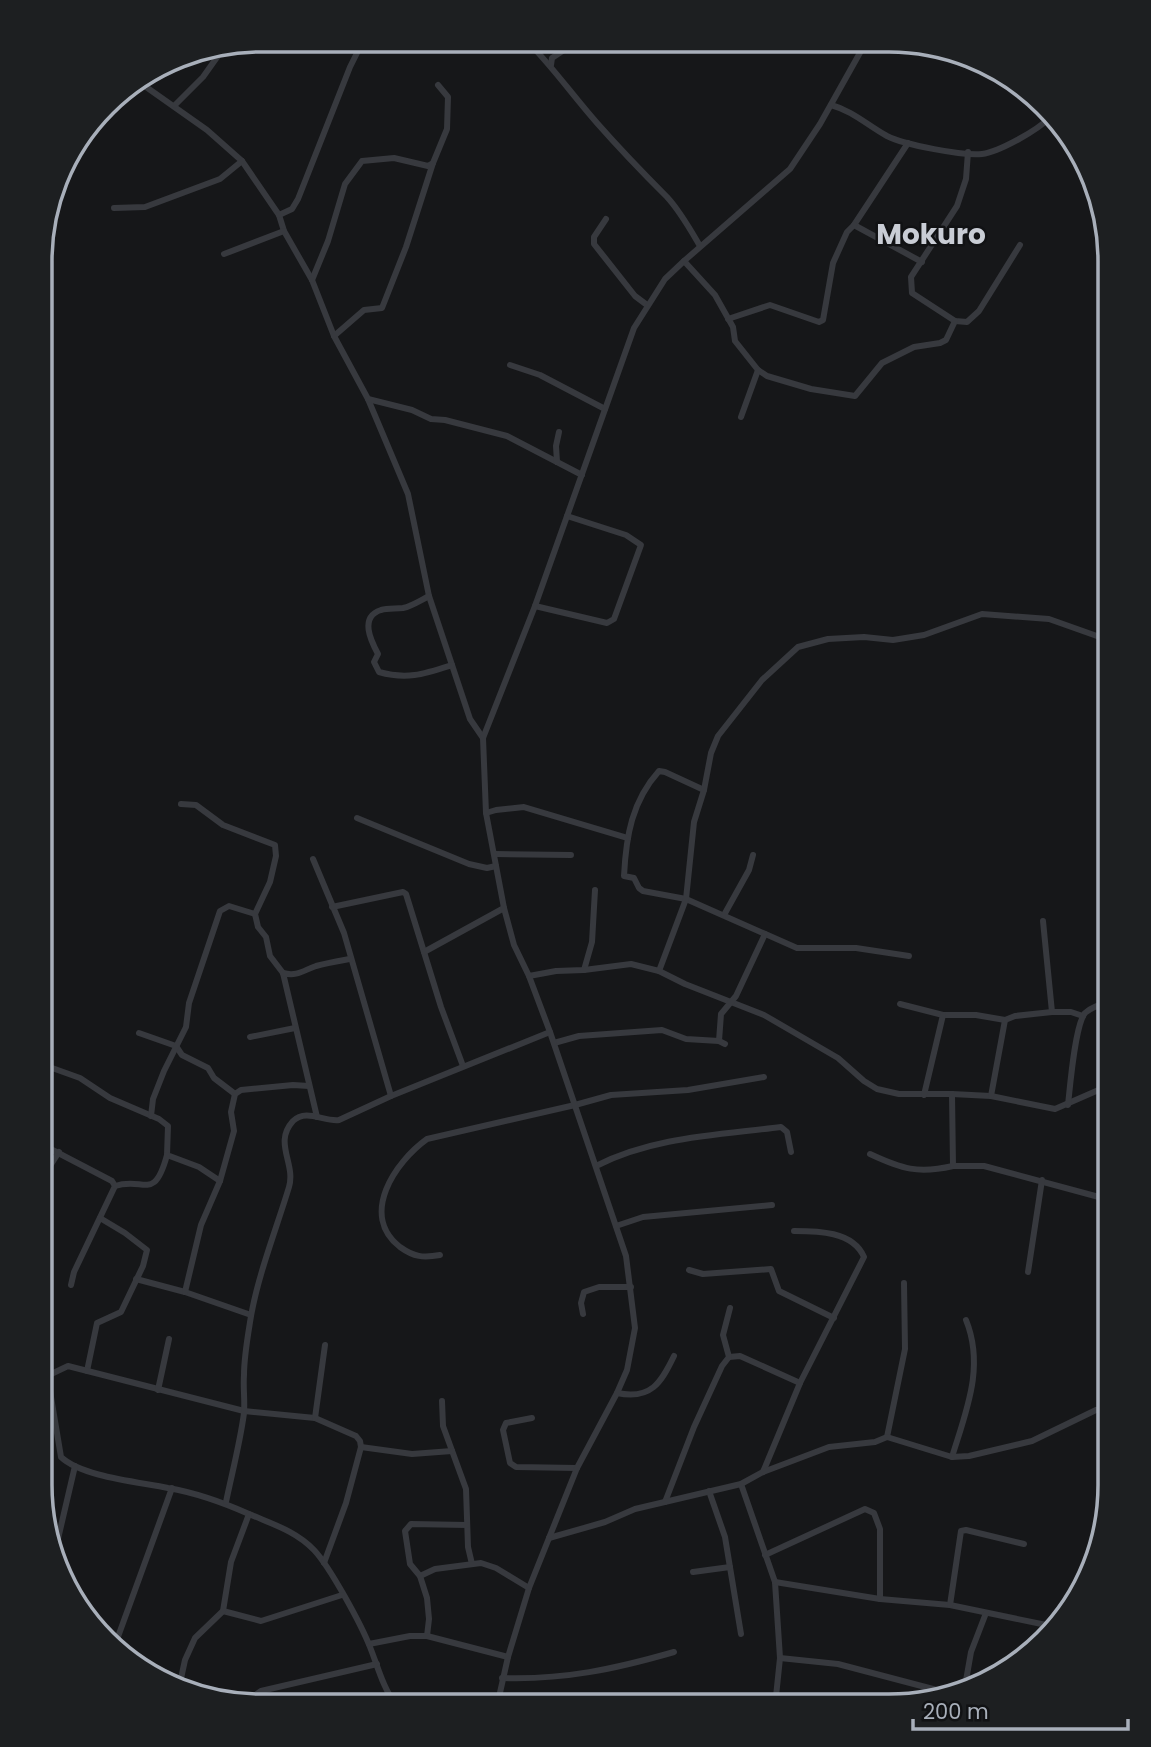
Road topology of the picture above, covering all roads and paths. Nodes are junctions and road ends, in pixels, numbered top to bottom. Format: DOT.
graph roads {
  1 [pos="358,52"];
  2 [pos="538,52"];
  3 [pos="561,52"];
  4 [pos="860,52"];
  5 [pos="216,58"];
  6 [pos="551,65"];
  7 [pos="438,85"];
  8 [pos="147,87"];
  9 [pos="175,105"];
  10 [pos="831,105"];
  11 [pos="1044,121"];
  12 [pos="908,143"];
  13 [pos="968,152"];
  14 [pos="242,161"];
  15 [pos="433,163"];
  16 [pos="114,208"];
  17 [pos="279,215"];
  18 [pos="606,219"];
  19 [pos="854,225"];
  20 [pos="284,230"];
  21 [pos="1020,245"];
  22 [pos="699,246"];
  23 [pos="224,254"];
  24 [pos="684,261"];
  25 [pos="922,262"];
  26 [pos="312,280"];
  27 [pos="647,306"];
  28 [pos="729,319"];
  29 [pos="955,321"];
  30 [pos="334,336"];
  31 [pos="510,365"];
  32 [pos="758,370"];
  33 [pos="368,399"];
  34 [pos="605,409"];
  35 [pos="741,417"];
  36 [pos="559,432"];
  37 [pos="557,462"];
  38 [pos="582,475"];
  39 [pos="567,516"];
  40 [pos="429,596"];
  41 [pos="535,606"];
  42 [pos="1098,636"];
  43 [pos="452,665"];
  44 [pos="483,738"];
  45 [pos="704,790"];
  46 [pos="181,804"];
  47 [pos="486,813"];
  48 [pos="357,818"];
  49 [pos="628,838"];
  50 [pos="495,854"];
  51 [pos="572,855"];
  52 [pos="753,855"];
  53 [pos="313,859"];
  54 [pos="496,866"];
  55 [pos="595,890"];
  56 [pos="686,899"];
  57 [pos="332,907"];
  58 [pos="504,908"];
  59 [pos="256,914"];
  60 [pos="724,915"];
  61 [pos="1042,921"];
  62 [pos="765,934"];
  63 [pos="424,952"];
  64 [pos="909,956"];
  65 [pos="351,959"];
  66 [pos="584,970"];
  67 [pos="659,971"];
  68 [pos="283,973"];
  69 [pos="529,976"];
  70 [pos="730,1003"];
  71 [pos="900,1004"];
  72 [pos="1098,1007"];
  73 [pos="1052,1012"];
  74 [pos="943,1015"];
  75 [pos="1083,1016"];
  76 [pos="1005,1020"];
  77 [pos="295,1028"];
  78 [pos="550,1032"];
  79 [pos="139,1033"];
  80 [pos="250,1037"];
  81 [pos="554,1043"];
  82 [pos="176,1046"];
  83 [pos="463,1066"];
  84 [pos="52,1069"];
  85 [pos="764,1077"];
  86 [pos="310,1086"];
  87 [pos="1098,1091"];
  88 [pos="235,1094"];
  89 [pos="952,1094"];
  90 [pos="924,1095"];
  91 [pos="391,1096"];
  92 [pos="991,1096"];
  93 [pos="575,1105"];
  94 [pos="1068,1105"];
  95 [pos="151,1116"];
  96 [pos="317,1117"];
  97 [pos="52,1149"];
  98 [pos="59,1152"];
  99 [pos="792,1152"];
  100 [pos="870,1154"];
  101 [pos="167,1155"];
  102 [pos="52,1163"];
  103 [pos="596,1166"];
  104 [pos="953,1166"];
  105 [pos="1042,1180"];
  106 [pos="220,1181"];
  107 [pos="116,1186"];
  108 [pos="1098,1196"];
  109 [pos="772,1205"];
  110 [pos="100,1219"];
  111 [pos="616,1226"];
  112 [pos="794,1231"];
  113 [pos="440,1255"];
  114 [pos="689,1270"];
  115 [pos="1028,1272"];
  116 [pos="136,1279"];
  117 [pos="904,1283"];
  118 [pos="71,1285"];
  119 [pos="631,1287"];
  120 [pos="185,1292"];
  121 [pos="730,1308"];
  122 [pos="583,1314"];
  123 [pos="251,1315"];
  124 [pos="834,1318"];
  125 [pos="966,1320"];
  126 [pos="169,1339"];
  127 [pos="325,1345"];
  128 [pos="674,1356"];
  129 [pos="729,1357"];
  130 [pos="87,1371"];
  131 [pos="52,1374"];
  132 [pos="800,1383"];
  133 [pos="158,1390"];
  134 [pos="617,1393"];
  135 [pos="442,1401"];
  136 [pos="52,1403"];
  137 [pos="1097,1410"];
  138 [pos="244,1411"];
  139 [pos="314,1418"];
  140 [pos="532,1418"];
  141 [pos="887,1437"];
  142 [pos="361,1447"];
  143 [pos="452,1451"];
  144 [pos="952,1457"];
  145 [pos="75,1466"];
  146 [pos="577,1468"];
  147 [pos="763,1472"];
  148 [pos="741,1484"];
  149 [pos="172,1488"];
  150 [pos="709,1491"];
  151 [pos="226,1502"];
  152 [pos="665,1502"];
  153 [pos="249,1514"];
  154 [pos="467,1525"];
  155 [pos="59,1535"];
  156 [pos="549,1538"];
  157 [pos="1024,1544"];
  158 [pos="765,1555"];
  159 [pos="324,1563"];
  160 [pos="472,1564"];
  161 [pos="730,1567"];
  162 [pos="693,1572"];
  163 [pos="420,1576"];
  164 [pos="775,1583"];
  165 [pos="529,1588"];
  166 [pos="342,1595"];
  167 [pos="880,1599"];
  168 [pos="950,1605"];
  169 [pos="223,1611"];
  170 [pos="986,1613"];
  171 [pos="1045,1625"];
  172 [pos="741,1634"];
  173 [pos="427,1636"];
  174 [pos="118,1637"];
  175 [pos="369,1644"];
  176 [pos="674,1652"];
  177 [pos="508,1657"];
  178 [pos="780,1658"];
  179 [pos="377,1664"];
  180 [pos="181,1678"];
  181 [pos="502,1678"];
  182 [pos="966,1680"];
  183 [pos="933,1689"];
  184 [pos="256,1695"];
  185 [pos="389,1695"];
  186 [pos="499,1695"];
  187 [pos="776,1695"];
  1 -- 17 [label="street"];
  2 -- 6 [label="street"];
  3 -- 6 [label="street"];
  4 -- 10 [label="street"];
  5 -- 9 [label="street"];
  6 -- 22 [label="street"];
  7 -- 15 [label="street"];
  8 -- 9 [label="street"];
  9 -- 14 [label="street"];
  10 -- 12 [label="street"];
  10 -- 22 [label="street"];
  11 -- 13 [label="street"];
  12 -- 13 [label="street"];
  12 -- 19 [label="street"];
  13 -- 25 [label="street"];
  14 -- 16 [label="street"];
  14 -- 17 [label="street"];
  15 -- 26 [label="street"];
  15 -- 30 [label="street"];
  17 -- 20 [label="street"];
  18 -- 27 [label="street"];
  19 -- 25 [label="street"];
  19 -- 28 [label="street"];
  20 -- 23 [label="street"];
  20 -- 26 [label="street"];
  21 -- 29 [label="street"];
  22 -- 24 [label="street"];
  24 -- 27 [label="street"];
  24 -- 28 [label="street"];
  25 -- 29 [label="street"];
  26 -- 30 [label="street"];
  27 -- 34 [label="street"];
  28 -- 32 [label="street"];
  29 -- 32 [label="street"];
  30 -- 33 [label="street"];
  31 -- 34 [label="street"];
  32 -- 35 [label="street"];
  33 -- 37 [label="street"];
  33 -- 40 [label="street"];
  34 -- 38 [label="street"];
  36 -- 37 [label="street"];
  37 -- 38 [label="street"];
  38 -- 39 [label="street"];
  39 -- 41 [label="street"];
  39 -- 41 [label="street"];
  40 -- 43 [label="street"];
  40 -- 43 [label="street"];
  41 -- 44 [label="street"];
  42 -- 45 [label="street"];
  43 -- 44 [label="street"];
  44 -- 47 [label="street"];
  45 -- 49 [label="street"];
  45 -- 56 [label="street"];
  46 -- 59 [label="street"];
  47 -- 49 [label="street"];
  47 -- 50 [label="street"];
  48 -- 54 [label="street"];
  49 -- 56 [label="street"];
  50 -- 51 [label="street"];
  50 -- 54 [label="street"];
  52 -- 60 [label="street"];
  53 -- 57 [label="street"];
  54 -- 58 [label="street"];
  55 -- 66 [label="street"];
  56 -- 60 [label="street"];
  56 -- 67 [label="street"];
  57 -- 63 [label="street"];
  57 -- 65 [label="street"];
  58 -- 63 [label="street"];
  58 -- 69 [label="street"];
  59 -- 68 [label="street"];
  59 -- 82 [label="street"];
  60 -- 62 [label="street"];
  61 -- 73 [label="street"];
  62 -- 64 [label="street"];
  62 -- 70 [label="street"];
  63 -- 83 [label="street"];
  65 -- 68 [label="street"];
  65 -- 91 [label="street"];
  66 -- 67 [label="street"];
  66 -- 69 [label="street"];
  67 -- 70 [label="street"];
  68 -- 77 [label="street"];
  69 -- 78 [label="street"];
  70 -- 81 [label="street"];
  70 -- 90 [label="street"];
  71 -- 74 [label="street"];
  72 -- 75 [label="street"];
  73 -- 75 [label="street"];
  73 -- 76 [label="street"];
  74 -- 76 [label="street"];
  74 -- 90 [label="street"];
  75 -- 94 [label="street"];
  76 -- 92 [label="street"];
  77 -- 80 [label="street"];
  77 -- 86 [label="street"];
  78 -- 81 [label="street"];
  78 -- 83 [label="street"];
  79 -- 82 [label="street"];
  81 -- 93 [label="street"];
  82 -- 88 [label="street"];
  82 -- 95 [label="street"];
  83 -- 91 [label="street"];
  84 -- 95 [label="street"];
  85 -- 93 [label="street"];
  86 -- 88 [label="street"];
  86 -- 96 [label="street"];
  87 -- 94 [label="street"];
  88 -- 106 [label="street"];
  89 -- 90 [label="street"];
  89 -- 92 [label="street"];
  89 -- 104 [label="street"];
  91 -- 96 [label="street"];
  92 -- 94 [label="street"];
  93 -- 103 [label="street"];
  93 -- 113 [label="street"];
  95 -- 101 [label="street"];
  96 -- 123 [label="street"];
  97 -- 98 [label="street"];
  98 -- 102 [label="street"];
  98 -- 107 [label="street"];
  99 -- 103 [label="street"];
  100 -- 104 [label="street"];
  101 -- 106 [label="street"];
  101 -- 107 [label="street"];
  103 -- 111 [label="street"];
  104 -- 105 [label="street"];
  105 -- 108 [label="street"];
  105 -- 115 [label="street"];
  106 -- 120 [label="street"];
  107 -- 110 [label="street"];
  109 -- 111 [label="street"];
  110 -- 116 [label="street"];
  110 -- 118 [label="street"];
  111 -- 119 [label="street"];
  112 -- 124 [label="street"];
  114 -- 124 [label="street"];
  116 -- 120 [label="street"];
  116 -- 130 [label="street"];
  117 -- 141 [label="street"];
  119 -- 122 [label="street"];
  119 -- 134 [label="street"];
  120 -- 123 [label="street"];
  121 -- 129 [label="street"];
  123 -- 138 [label="street"];
  124 -- 132 [label="street"];
  125 -- 144 [label="street"];
  126 -- 133 [label="street"];
  127 -- 139 [label="street"];
  128 -- 134 [label="street"];
  129 -- 132 [label="street"];
  129 -- 152 [label="street"];
  130 -- 131 [label="street"];
  130 -- 133 [label="street"];
  132 -- 147 [label="street"];
  133 -- 138 [label="street"];
  134 -- 146 [label="street"];
  135 -- 143 [label="street"];
  136 -- 145 [label="street"];
  137 -- 144 [label="street"];
  138 -- 139 [label="street"];
  138 -- 151 [label="street"];
  139 -- 142 [label="street"];
  140 -- 146 [label="street"];
  141 -- 144 [label="street"];
  141 -- 147 [label="street"];
  142 -- 143 [label="street"];
  142 -- 159 [label="street"];
  143 -- 154 [label="street"];
  145 -- 149 [label="street"];
  145 -- 155 [label="street"];
  146 -- 156 [label="street"];
  147 -- 148 [label="street"];
  148 -- 150 [label="street"];
  148 -- 158 [label="street"];
  149 -- 151 [label="street"];
  149 -- 174 [label="street"];
  150 -- 152 [label="street"];
  150 -- 161 [label="street"];
  151 -- 153 [label="street"];
  152 -- 156 [label="street"];
  153 -- 159 [label="street"];
  153 -- 169 [label="street"];
  154 -- 160 [label="street"];
  154 -- 163 [label="street"];
  156 -- 165 [label="street"];
  157 -- 168 [label="street"];
  158 -- 164 [label="street"];
  158 -- 167 [label="street"];
  159 -- 166 [label="street"];
  160 -- 163 [label="street"];
  160 -- 165 [label="street"];
  161 -- 162 [label="street"];
  161 -- 172 [label="street"];
  163 -- 173 [label="street"];
  164 -- 167 [label="street"];
  164 -- 178 [label="street"];
  165 -- 177 [label="street"];
  166 -- 169 [label="street"];
  166 -- 175 [label="street"];
  167 -- 168 [label="street"];
  168 -- 170 [label="street"];
  169 -- 180 [label="street"];
  170 -- 171 [label="street"];
  170 -- 182 [label="street"];
  173 -- 175 [label="street"];
  173 -- 177 [label="street"];
  175 -- 179 [label="street"];
  176 -- 181 [label="street"];
  177 -- 181 [label="street"];
  178 -- 183 [label="street"];
  178 -- 187 [label="street"];
  179 -- 184 [label="street"];
  179 -- 185 [label="street"];
  181 -- 186 [label="street"];
}
